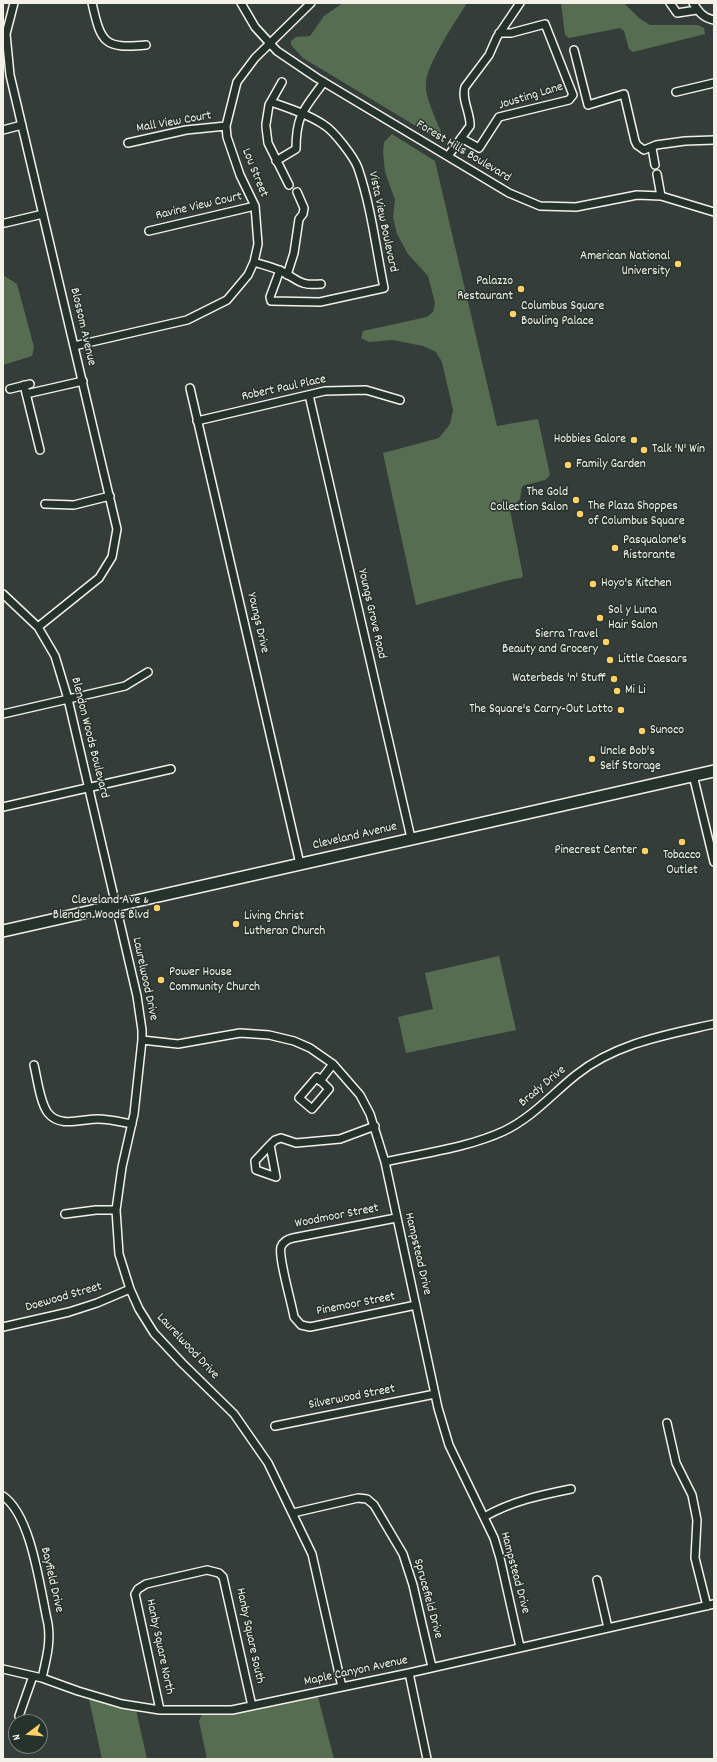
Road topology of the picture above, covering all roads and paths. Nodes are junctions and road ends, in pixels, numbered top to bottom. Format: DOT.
graph roads {
  1 [pos="14,3"];
  2 [pos="92,3"];
  3 [pos="241,3"];
  4 [pos="311,3"];
  5 [pos="520,3"];
  6 [pos="670,3"];
  7 [pos="693,3"];
  8 [pos="697,10"];
  9 [pos="714,20"];
  10 [pos="499,33"];
  11 [pos="4,34"];
  12 [pos="270,44"];
  13 [pos="146,45"];
  14 [pos="574,50"];
  15 [pos="282,82"];
  16 [pos="324,82"];
  17 [pos="714,83"];
  18 [pos="676,92"];
  19 [pos="271,102"];
  20 [pos="301,113"];
  21 [pos="22,125"];
  22 [pos="226,126"];
  23 [pos="3,130"];
  24 [pos="461,138"];
  25 [pos="714,140"];
  26 [pos="128,143"];
  27 [pos="652,148"];
  28 [pos="448,156"];
  29 [pos="276,161"];
  30 [pos="655,165"];
  31 [pos="657,174"];
  32 [pos="289,185"];
  33 [pos="297,192"];
  34 [pos="661,196"];
  35 [pos="255,206"];
  36 [pos="714,212"];
  37 [pos="43,214"];
  38 [pos="5,223"];
  39 [pos="149,231"];
  40 [pos="254,262"];
  41 [pos="280,270"];
  42 [pos="287,275"];
  43 [pos="321,284"];
  44 [pos="74,346"];
  45 [pos="83,381"];
  46 [pos="190,388"];
  47 [pos="10,389"];
  48 [pos="26,394"];
  49 [pos="309,395"];
  50 [pos="400,400"];
  51 [pos="197,421"];
  52 [pos="40,450"];
  53 [pos="110,496"];
  54 [pos="45,504"];
  55 [pos="3,594"];
  56 [pos="38,627"];
  57 [pos="148,672"];
  58 [pos="68,699"];
  59 [pos="3,714"];
  60 [pos="171,769"];
  61 [pos="714,770"];
  62 [pos="693,775"];
  63 [pos="89,787"];
  64 [pos="3,807"];
  65 [pos="411,838"];
  66 [pos="714,862"];
  67 [pos="300,864"];
  68 [pos="116,905"];
  69 [pos="3,931"];
  70 [pos="714,1024"];
  71 [pos="142,1040"];
  72 [pos="333,1064"];
  73 [pos="34,1065"];
  74 [pos="320,1081"];
  75 [pos="132,1124"];
  76 [pos="375,1126"];
  77 [pos="270,1145"];
  78 [pos="384,1162"];
  79 [pos="116,1210"];
  80 [pos="65,1214"];
  81 [pos="396,1218"];
  82 [pos="130,1289"];
  83 [pos="416,1306"];
  84 [pos="301,1325"];
  85 [pos="3,1327"];
  86 [pos="435,1394"];
  87 [pos="667,1423"];
  88 [pos="275,1426"];
  89 [pos="571,1488"];
  90 [pos="3,1496"];
  91 [pos="293,1513"];
  92 [pos="484,1517"];
  93 [pos="597,1580"];
  94 [pos="138,1589"];
  95 [pos="710,1605"];
  96 [pos="608,1628"];
  97 [pos="520,1647"];
  98 [pos="432,1667"];
  99 [pos="3,1669"];
  100 [pos="409,1673"];
  101 [pos="33,1676"];
  102 [pos="42,1678"];
  103 [pos="342,1687"];
  104 [pos="252,1706"];
  105 [pos="160,1710"];
  106 [pos="20,1714"];
  107 [pos="427,1759"];
  1 -- 11 [label="street, Blossom Avenue"];
  2 -- 13 [label="street"];
  3 -- 12 [label="street, Forest Hills Boulevard"];
  4 -- 12 [label="street, Lou Street"];
  5 -- 10 [label="street"];
  6 -- 8 [label="street"];
  7 -- 8 [label="street"];
  8 -- 9 [label="street"];
  10 -- 24 [label="street"];
  10 -- 24 [label="street, Jousting Lane"];
  11 -- 21 [label="street, Blossom Avenue"];
  12 -- 16 [label="street, Forest Hills Boulevard"];
  12 -- 22 [label="street, Lou Street"];
  14 -- 27 [label="street"];
  15 -- 19 [label="street"];
  16 -- 20 [label="street"];
  16 -- 28 [label="street, Forest Hills Boulevard"];
  17 -- 18 [label="street"];
  19 -- 20 [label="street"];
  19 -- 29 [label="street"];
  20 -- 29 [label="street"];
  20 -- 41 [label="street, Vista View Boulevard"];
  21 -- 23 [label="street"];
  21 -- 37 [label="street, Blossom Avenue"];
  22 -- 26 [label="street, Mall View Court"];
  22 -- 35 [label="street, Lou Street"];
  24 -- 28 [label="street"];
  25 -- 27 [label="street"];
  27 -- 30 [label="street"];
  28 -- 34 [label="street, Forest Hills Boulevard"];
  29 -- 32 [label="street"];
  31 -- 34 [label="street"];
  33 -- 42 [label="street"];
  34 -- 36 [label="street, Forest Hills Boulevard"];
  35 -- 39 [label="street, Ravine View Court"];
  35 -- 40 [label="street, Lou Street"];
  37 -- 38 [label="street"];
  37 -- 44 [label="street, Blossom Avenue"];
  40 -- 41 [label="street"];
  40 -- 44 [label="street, Lou Street"];
  41 -- 42 [label="street"];
  42 -- 43 [label="street"];
  44 -- 45 [label="street, Blossom Avenue"];
  45 -- 48 [label="street"];
  45 -- 53 [label="street, Blossom Avenue"];
  46 -- 51 [label="street, Youngs Drive"];
  47 -- 48 [label="street"];
  48 -- 52 [label="street"];
  49 -- 50 [label="street, Robert Paul Place"];
  49 -- 51 [label="street, Robert Paul Place"];
  49 -- 65 [label="street, Youngs Grove Road"];
  51 -- 67 [label="street, Youngs Drive"];
  53 -- 54 [label="street"];
  53 -- 56 [label="street, Blossom Avenue"];
  55 -- 56 [label="street, Blendon Woods Boulevard"];
  56 -- 58 [label="street, Blendon Woods Boulevard"];
  57 -- 58 [label="street"];
  58 -- 59 [label="street"];
  58 -- 63 [label="street, Blendon Woods Boulevard"];
  60 -- 63 [label="street"];
  61 -- 62 [label="main road, Cleveland Avenue"];
  62 -- 65 [label="main road, Cleveland Avenue"];
  62 -- 66 [label="street"];
  63 -- 64 [label="street"];
  63 -- 68 [label="street, Blendon Woods Boulevard"];
  65 -- 67 [label="main road, Cleveland Avenue"];
  67 -- 68 [label="main road, Cleveland Avenue"];
  68 -- 69 [label="main road, Cleveland Avenue"];
  68 -- 71 [label="street, Laurelwood Drive"];
  70 -- 78 [label="street, Brady Drive"];
  71 -- 72 [label="street, Hampstead Drive"];
  71 -- 75 [label="street, Laurelwood Drive"];
  72 -- 74 [label="street"];
  72 -- 76 [label="street, Hampstead Drive"];
  73 -- 75 [label="street"];
  75 -- 79 [label="street, Laurelwood Drive"];
  76 -- 77 [label="street"];
  76 -- 78 [label="street, Hampstead Drive"];
  78 -- 81 [label="street, Hampstead Drive"];
  79 -- 80 [label="street"];
  79 -- 82 [label="street, Laurelwood Drive"];
  81 -- 83 [label="street, Hampstead Drive"];
  81 -- 84 [label="street, Woodmoor Street"];
  82 -- 85 [label="street, Doewood Street"];
  82 -- 91 [label="street, Laurelwood Drive"];
  83 -- 84 [label="street, Pinemoor Street"];
  83 -- 86 [label="street, Hampstead Drive"];
  86 -- 88 [label="street, Silverwood Street"];
  86 -- 92 [label="street, Hampstead Drive"];
  87 -- 95 [label="street"];
  89 -- 92 [label="street"];
  90 -- 102 [label="street, Bayfield Drive"];
  91 -- 98 [label="street, Sprucefield Drive"];
  91 -- 103 [label="street, Laurelwood Drive"];
  92 -- 97 [label="street, Hampstead Drive"];
  93 -- 96 [label="street"];
  94 -- 104 [label="street, Hanby Square South"];
  94 -- 105 [label="street, Hanby Square North"];
  95 -- 96 [label="street, Maple Canyon Avenue"];
  96 -- 97 [label="street, Maple Canyon Avenue"];
  97 -- 98 [label="street, Maple Canyon Avenue"];
  98 -- 100 [label="street, Maple Canyon Avenue"];
  99 -- 101 [label="street, Maple Canyon Avenue"];
  100 -- 103 [label="street, Maple Canyon Avenue"];
  100 -- 107 [label="street"];
  101 -- 102 [label="street, Maple Canyon Avenue"];
  101 -- 106 [label="street"];
  102 -- 105 [label="street, Maple Canyon Avenue"];
  103 -- 104 [label="street, Maple Canyon Avenue"];
  104 -- 105 [label="street, Maple Canyon Avenue"];
}
